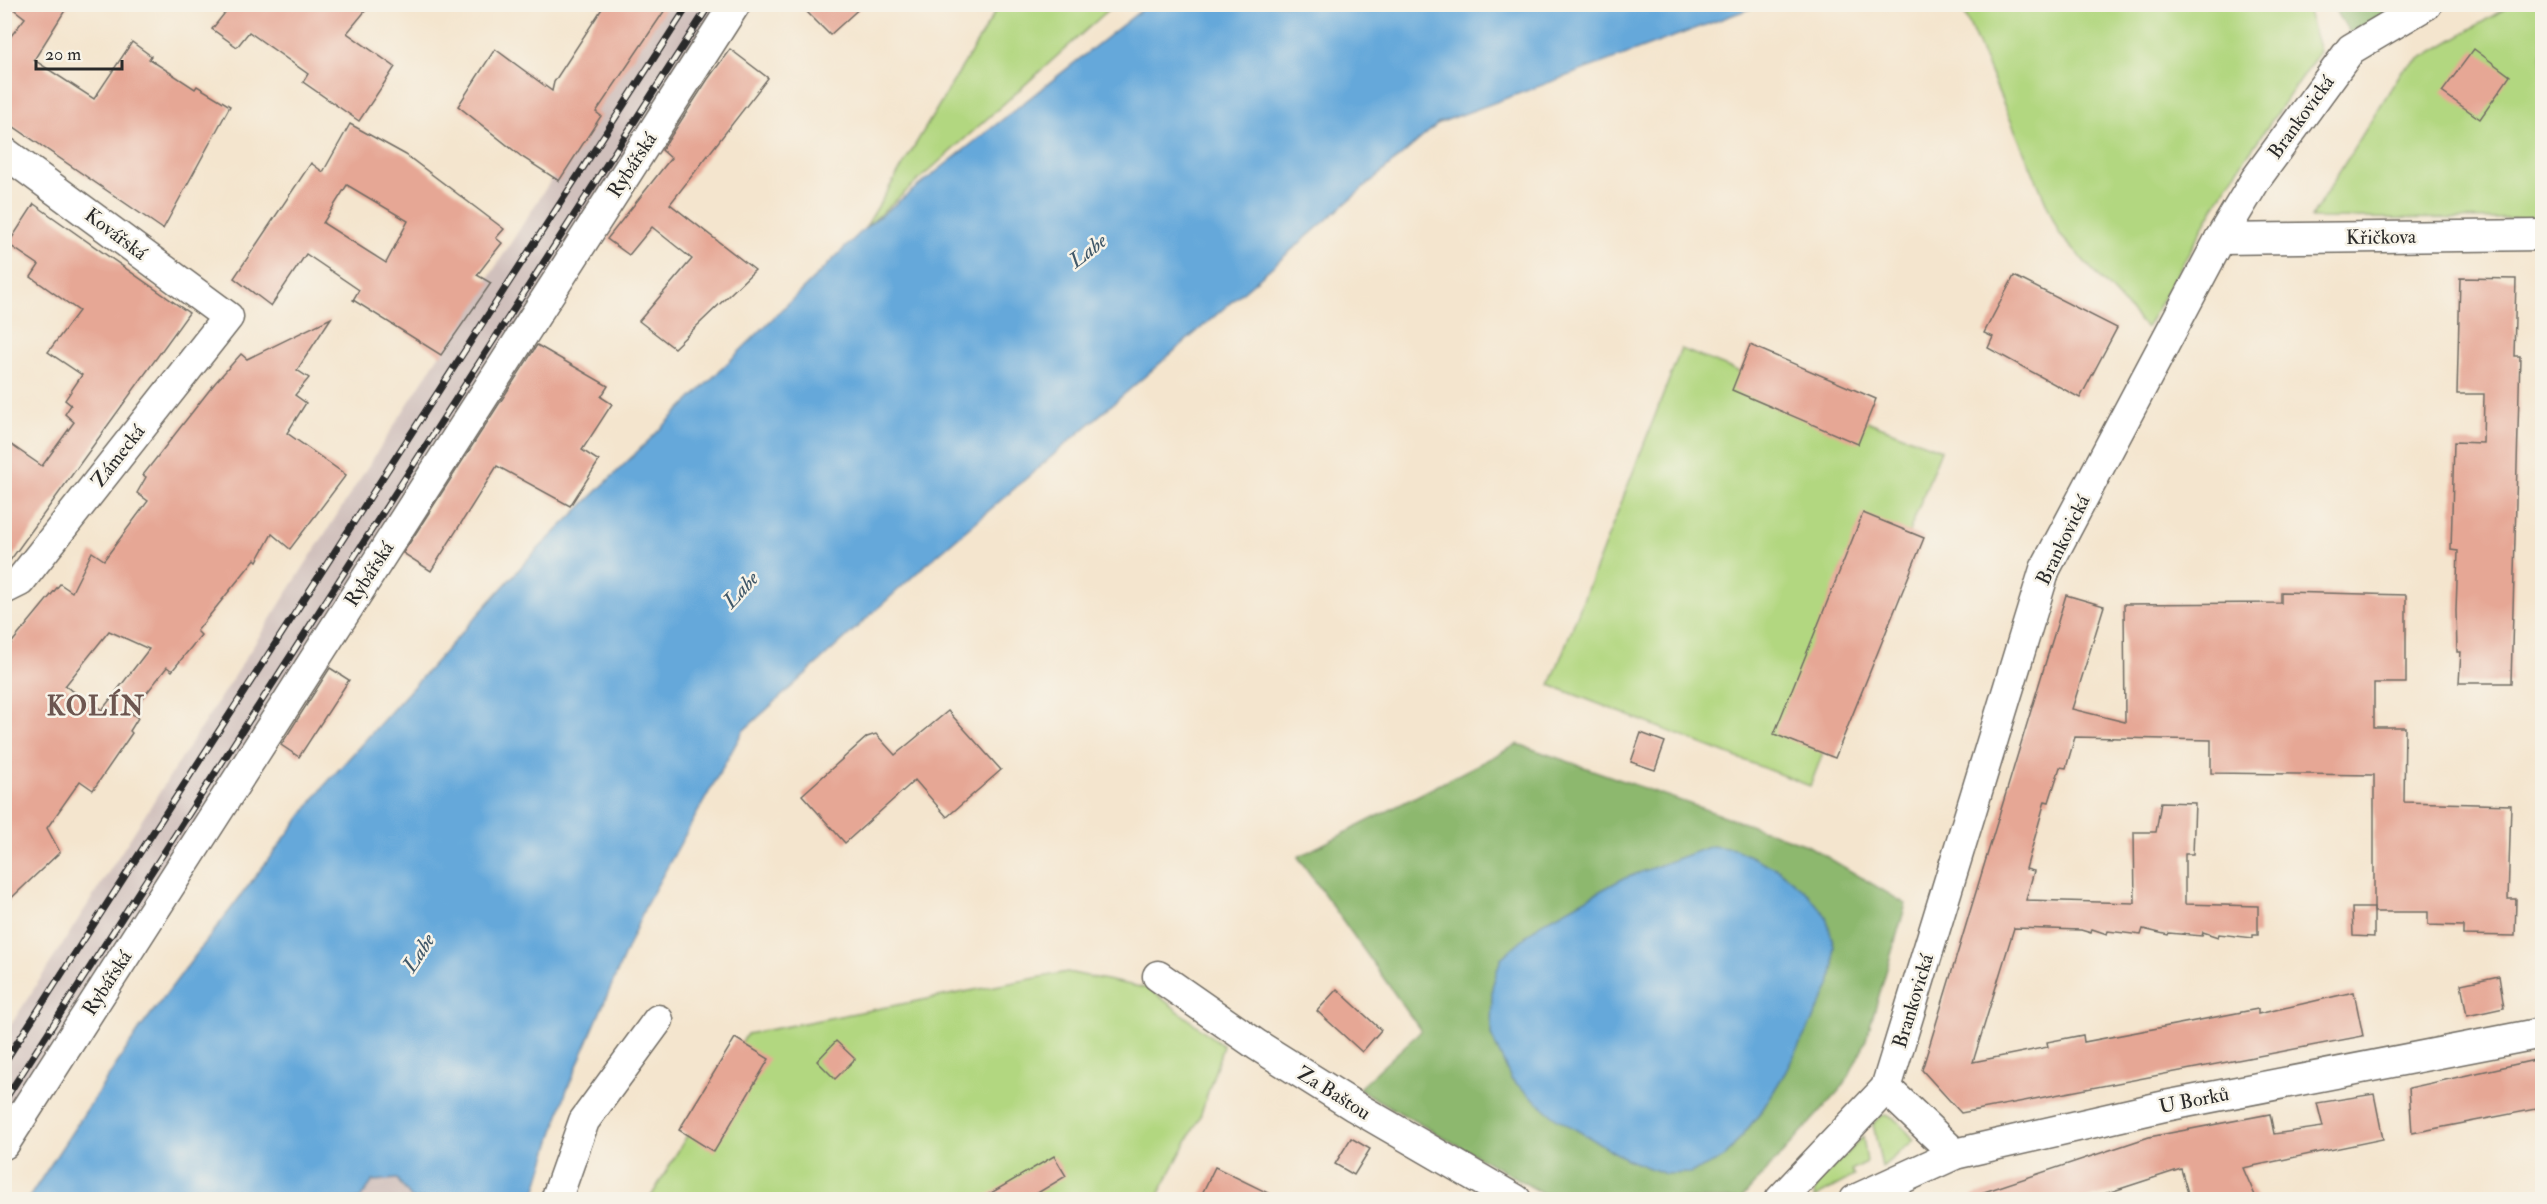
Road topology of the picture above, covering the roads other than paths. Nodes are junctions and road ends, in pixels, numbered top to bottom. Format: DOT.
graph roads {
  1 [pos="735,4"];
  2 [pos="2427,4"];
  3 [pos="4,152"];
  4 [pos="2542,235"];
  5 [pos="2220,239"];
  6 [pos="228,317"];
  7 [pos="4,589"];
  8 [pos="1158,976"];
  9 [pos="658,1020"];
  10 [pos="2542,1033"];
  11 [pos="1886,1088"];
  12 [pos="4,1144"];
  13 [pos="1955,1154"];
  14 [pos="1479,1191"];
  15 [pos="556,1200"];
  16 [pos="1516,1200"];
  17 [pos="1780,1200"];
  18 [pos="1855,1200"];
  1 -- 12 [label="street, Rybářská"];
  2 -- 5 [label="street, Brankovická"];
  3 -- 6 [label="street, Kovářská"];
  4 -- 5 [label="street, Křičkova"];
  5 -- 11 [label="street, Brankovická"];
  6 -- 7 [label="street, Zámecká"];
  8 -- 14 [label="street, Za Baštou"];
  9 -- 15 [label="street"];
  10 -- 13 [label="street, U Borků"];
  11 -- 13 [label="street"];
  11 -- 17 [label="street, Brankovická"];
  13 -- 18 [label="street, U Borků"];
  14 -- 16 [label="street, Za Baštou"];
}
